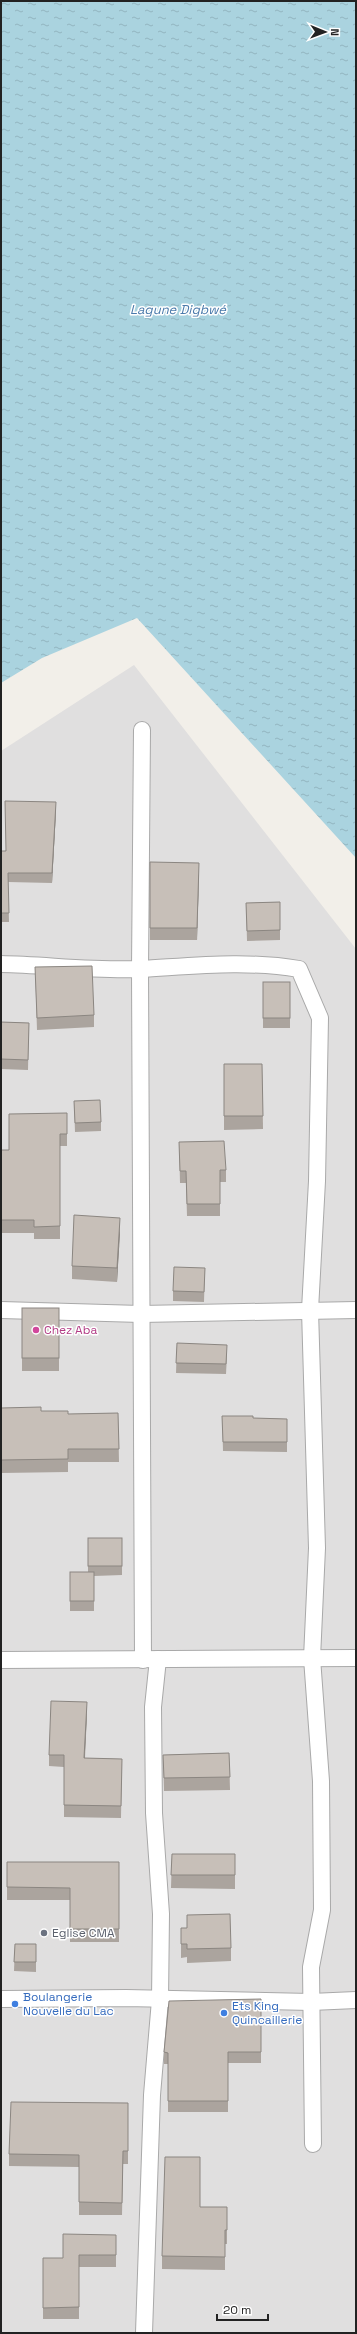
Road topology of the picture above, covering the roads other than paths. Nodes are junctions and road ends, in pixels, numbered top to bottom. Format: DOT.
graph roads {
  1 [pos="142,730"];
  2 [pos="1,964"];
  3 [pos="140,969"];
  4 [pos="1,1310"];
  5 [pos="310,1310"];
  6 [pos="356,1310"];
  7 [pos="141,1314"];
  8 [pos="312,1658"];
  9 [pos="356,1658"];
  10 [pos="1,1660"];
  11 [pos="150,1660"];
  12 [pos="1,1999"];
  13 [pos="160,2000"];
  14 [pos="356,2000"];
  15 [pos="311,2002"];
  16 [pos="313,2144"];
  17 [pos="144,2333"];
  1 -- 3 [label="street"];
  2 -- 3 [label="street"];
  3 -- 5 [label="street"];
  3 -- 7 [label="street"];
  4 -- 7 [label="street"];
  5 -- 6 [label="street"];
  5 -- 7 [label="street"];
  5 -- 8 [label="street"];
  7 -- 11 [label="street"];
  8 -- 9 [label="street"];
  8 -- 11 [label="street"];
  8 -- 15 [label="street"];
  10 -- 11 [label="street"];
  11 -- 13 [label="street"];
  12 -- 13 [label="street"];
  13 -- 15 [label="street"];
  13 -- 17 [label="street"];
  14 -- 15 [label="street"];
  15 -- 16 [label="street"];
}
